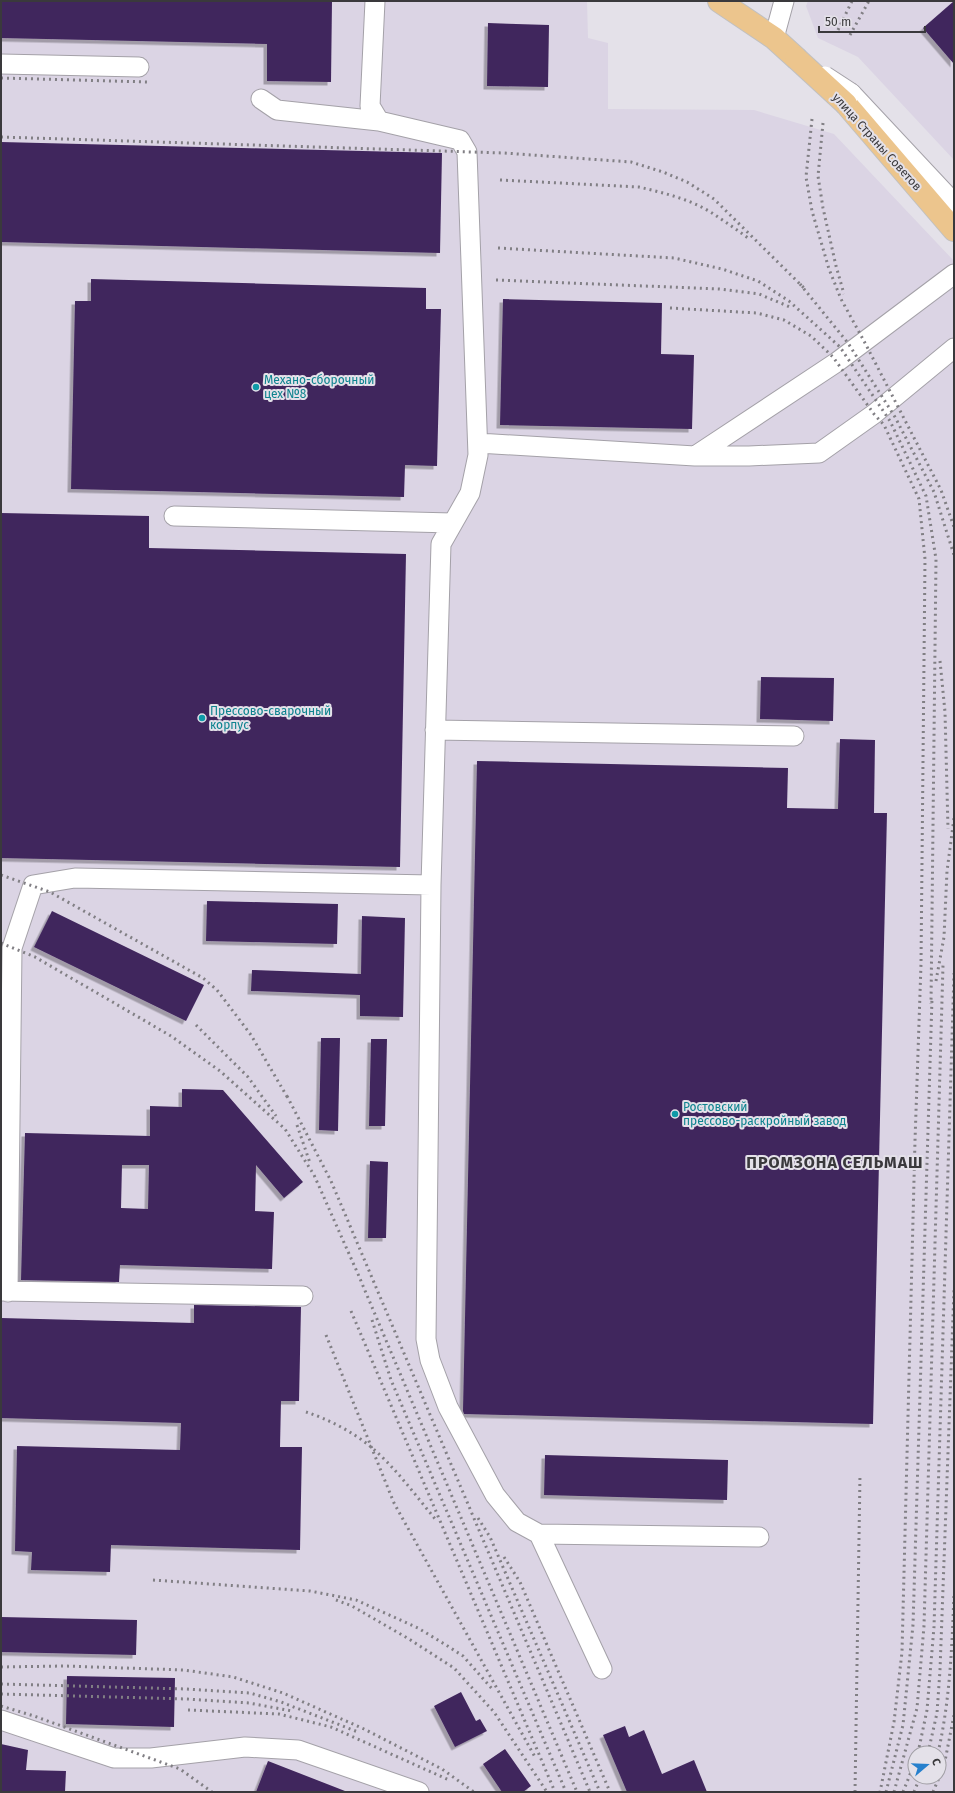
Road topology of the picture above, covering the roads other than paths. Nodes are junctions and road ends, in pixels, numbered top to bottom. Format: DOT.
graph roads {
  1 [pos="375,1"];
  2 [pos="719,1"];
  3 [pos="784,1"];
  4 [pos="774,38"];
  5 [pos="1,64"];
  6 [pos="139,67"];
  7 [pos="848,98"];
  8 [pos="261,99"];
  9 [pos="379,121"];
  10 [pos="954,203"];
  11 [pos="954,230"];
  12 [pos="954,274"];
  13 [pos="954,348"];
  14 [pos="478,443"];
  15 [pos="695,456"];
  16 [pos="174,516"];
  17 [pos="452,523"];
  18 [pos="435,730"];
  19 [pos="794,736"];
  20 [pos="431,885"];
  21 [pos="4,1291"];
  22 [pos="302,1296"];
  23 [pos="539,1534"];
  24 [pos="759,1537"];
  25 [pos="602,1670"];
  26 [pos="1,1720"];
  27 [pos="419,1792"];
  1 -- 9 [label="street"];
  2 -- 4 [label="main road, улица Страны Советов"];
  3 -- 4 [label="street"];
  4 -- 7 [label="main road, улица Страны Советов, bridge"];
  5 -- 6 [label="street"];
  7 -- 10 [label="street"];
  7 -- 11 [label="main road, улица Страны Советов"];
  8 -- 9 [label="street"];
  9 -- 14 [label="street"];
  12 -- 15 [label="street"];
  13 -- 15 [label="street"];
  14 -- 15 [label="street"];
  14 -- 17 [label="street"];
  16 -- 17 [label="street"];
  17 -- 18 [label="street"];
  18 -- 19 [label="street"];
  18 -- 20 [label="street"];
  20 -- 21 [label="street"];
  20 -- 23 [label="street"];
  21 -- 22 [label="street"];
  23 -- 24 [label="street"];
  23 -- 25 [label="street"];
  26 -- 27 [label="street"];
}
